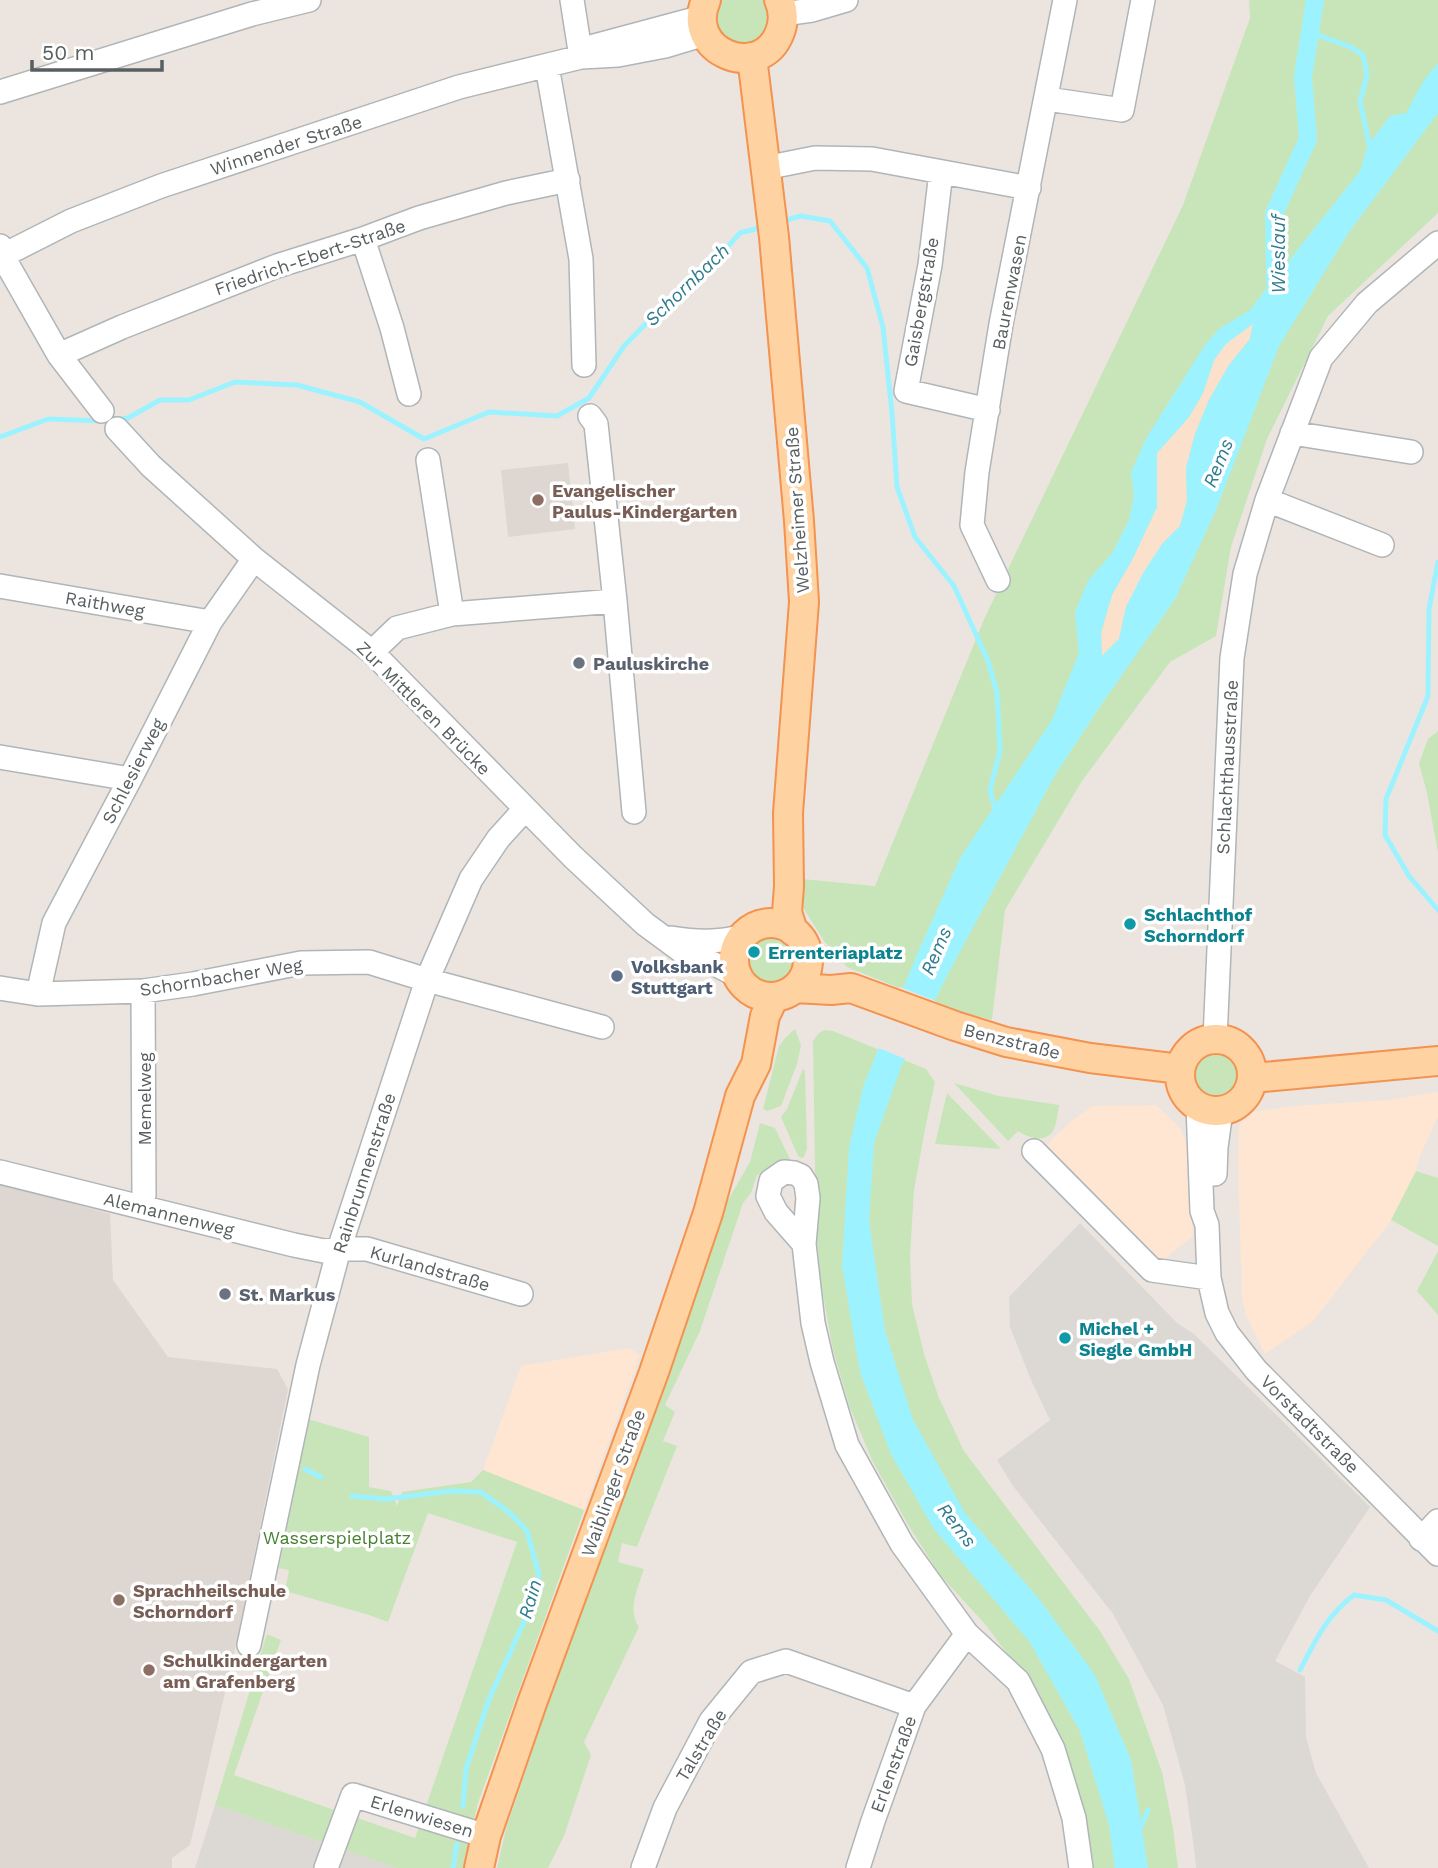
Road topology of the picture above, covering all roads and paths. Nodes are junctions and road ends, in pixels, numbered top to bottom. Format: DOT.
graph roads {
  1 [pos="309,0"];
  2 [pos="572,0"];
  3 [pos="846,0"];
  4 [pos="1065,0"];
  5 [pos="1143,0"];
  6 [pos="251,7"];
  7 [pos="781,7"];
  8 [pos="704,17"];
  9 [pos="581,57"];
  10 [pos="743,57"];
  11 [pos="547,66"];
  12 [pos="0,92"];
  13 [pos="1047,100"];
  14 [pos="765,168"];
  15 [pos="941,172"];
  16 [pos="568,180"];
  17 [pos="1029,188"];
  18 [pos="770,208"];
  19 [pos="363,239"];
  20 [pos="1438,243"];
  21 [pos="1,253"];
  22 [pos="59,355"];
  23 [pos="584,365"];
  24 [pos="410,394"];
  25 [pos="988,410"];
  26 [pos="590,416"];
  27 [pos="1292,433"];
  28 [pos="1411,453"];
  29 [pos="428,460"];
  30 [pos="1267,500"];
  31 [pos="1382,545"];
  32 [pos="254,559"];
  33 [pos="998,580"];
  34 [pos="0,586"];
  35 [pos="615,601"];
  36 [pos="452,614"];
  37 [pos="210,622"];
  38 [pos="372,652"];
  39 [pos="0,757"];
  40 [pos="130,779"];
  41 [pos="525,809"];
  42 [pos="634,812"];
  43 [pos="788,813"];
  44 [pos="750,931"];
  45 [pos="664,937"];
  46 [pos="800,942"];
  47 [pos="427,980"];
  48 [pos="741,981"];
  49 [pos="0,988"];
  50 [pos="851,988"];
  51 [pos="143,991"];
  52 [pos="785,992"];
  53 [pos="38,994"];
  54 [pos="602,1027"];
  55 [pos="1215,1039"];
  56 [pos="1438,1061"];
  57 [pos="1180,1069"];
  58 [pos="1253,1078"];
  59 [pos="740,1096"];
  60 [pos="1210,1109"];
  61 [pos="1034,1151"];
  62 [pos="0,1172"];
  63 [pos="140,1206"];
  64 [pos="804,1244"];
  65 [pos="339,1249"];
  66 [pos="1209,1278"];
  67 [pos="521,1294"];
  68 [pos="1438,1521"];
  69 [pos="1430,1547"];
  70 [pos="967,1634"];
  71 [pos="249,1645"];
  72 [pos="914,1706"];
  73 [pos="486,1836"];
  74 [pos="326,1868"];
  75 [pos="479,1868"];
  76 [pos="643,1868"];
  77 [pos="858,1868"];
  78 [pos="1081,1868"];
  1 -- 6 [label="street"];
  2 -- 9 [label="street"];
  3 -- 7 [label="street"];
  4 -- 13 [label="street, Baurenwasen"];
  5 -- 13 [label="street"];
  6 -- 12 [label="street"];
  7 -- 10 [label="main road"];
  8 -- 9 [label="street, Winnender Straße"];
  8 -- 10 [label="main road"];
  9 -- 11 [label="street, Winnender Straße"];
  10 -- 14 [label="main road, Welzheimer Straße"];
  10 -- 18 [label="main road, Welzheimer Straße"];
  11 -- 16 [label="street"];
  11 -- 21 [label="street, Winnender Straße"];
  13 -- 17 [label="street, Baurenwasen"];
  14 -- 15 [label="street"];
  14 -- 18 [label="main road, Welzheimer Straße"];
  15 -- 17 [label="street"];
  15 -- 25 [label="street, Gaisbergstraße"];
  16 -- 19 [label="street, Friedrich-Ebert-Straße"];
  16 -- 23 [label="street"];
  17 -- 25 [label="street, Baurenwasen"];
  18 -- 43 [label="main road, Welzheimer Straße"];
  19 -- 22 [label="street, Friedrich-Ebert-Straße"];
  19 -- 24 [label="street"];
  20 -- 27 [label="street, Schlachthausstraße"];
  21 -- 22 [label="street, Zur Mittleren Brücke"];
  22 -- 32 [label="street, Zur Mittleren Brücke"];
  25 -- 33 [label="street, Baurenwasen"];
  26 -- 35 [label="street"];
  27 -- 28 [label="street"];
  27 -- 30 [label="street, Schlachthausstraße"];
  29 -- 36 [label="street"];
  30 -- 31 [label="street"];
  30 -- 55 [label="street, Schlachthausstraße"];
  32 -- 37 [label="street, Schlesierweg"];
  32 -- 38 [label="street, Zur Mittleren Brücke"];
  34 -- 37 [label="street, Raithweg"];
  35 -- 36 [label="street"];
  35 -- 42 [label="street"];
  36 -- 38 [label="street"];
  37 -- 40 [label="street, Schlesierweg"];
  38 -- 41 [label="street, Zur Mittleren Brücke"];
  39 -- 40 [label="street"];
  40 -- 53 [label="street, Schlesierweg"];
  41 -- 45 [label="street, Zur Mittleren Brücke"];
  41 -- 47 [label="street, Rainbrunnenstraße"];
  43 -- 44 [label="main road, Welzheimer Straße"];
  43 -- 46 [label="main road, Welzheimer Straße"];
  44 -- 45 [label="street, Zur Mittleren Brücke"];
  44 -- 46 [label="main road"];
  44 -- 48 [label="main road"];
  45 -- 48 [label="street, Zur Mittleren Brücke"];
  46 -- 50 [label="main road, Benzstraße"];
  46 -- 52 [label="main road"];
  47 -- 51 [label="street, Schornbacher Weg"];
  47 -- 54 [label="street, Schornbacher Weg"];
  47 -- 65 [label="street, Rainbrunnenstraße"];
  48 -- 52 [label="main road"];
  48 -- 59 [label="main road, Waiblinger Straße"];
  49 -- 53 [label="street, Schornbacher Weg"];
  50 -- 52 [label="main road, Benzstraße"];
  50 -- 57 [label="main road, Benzstraße"];
  51 -- 53 [label="street, Schornbacher Weg"];
  51 -- 63 [label="street, Memelweg"];
  52 -- 59 [label="main road, Waiblinger Straße"];
  55 -- 57 [label="main road"];
  55 -- 58 [label="main road"];
  56 -- 58 [label="main road"];
  57 -- 60 [label="main road"];
  58 -- 60 [label="main road"];
  59 -- 73 [label="main road, Waiblinger Straße"];
  60 -- 66 [label="street, Vorstadtstraße"];
  61 -- 66 [label="street"];
  62 -- 63 [label="street, Alemannenweg"];
  63 -- 65 [label="street, Alemannenweg"];
  64 -- 70 [label="street"];
  65 -- 67 [label="street, Kurlandstraße"];
  65 -- 71 [label="street, Rainbrunnenstraße"];
  66 -- 69 [label="street, Vorstadtstraße"];
  68 -- 69 [label="street"];
  70 -- 72 [label="street, Erlenstraße"];
  70 -- 78 [label="street"];
  72 -- 76 [label="street, Talstraße"];
  72 -- 77 [label="street, Erlenstraße"];
  73 -- 74 [label="street, Erlenwiesen"];
  73 -- 75 [label="main road, Waiblinger Straße"];
}
